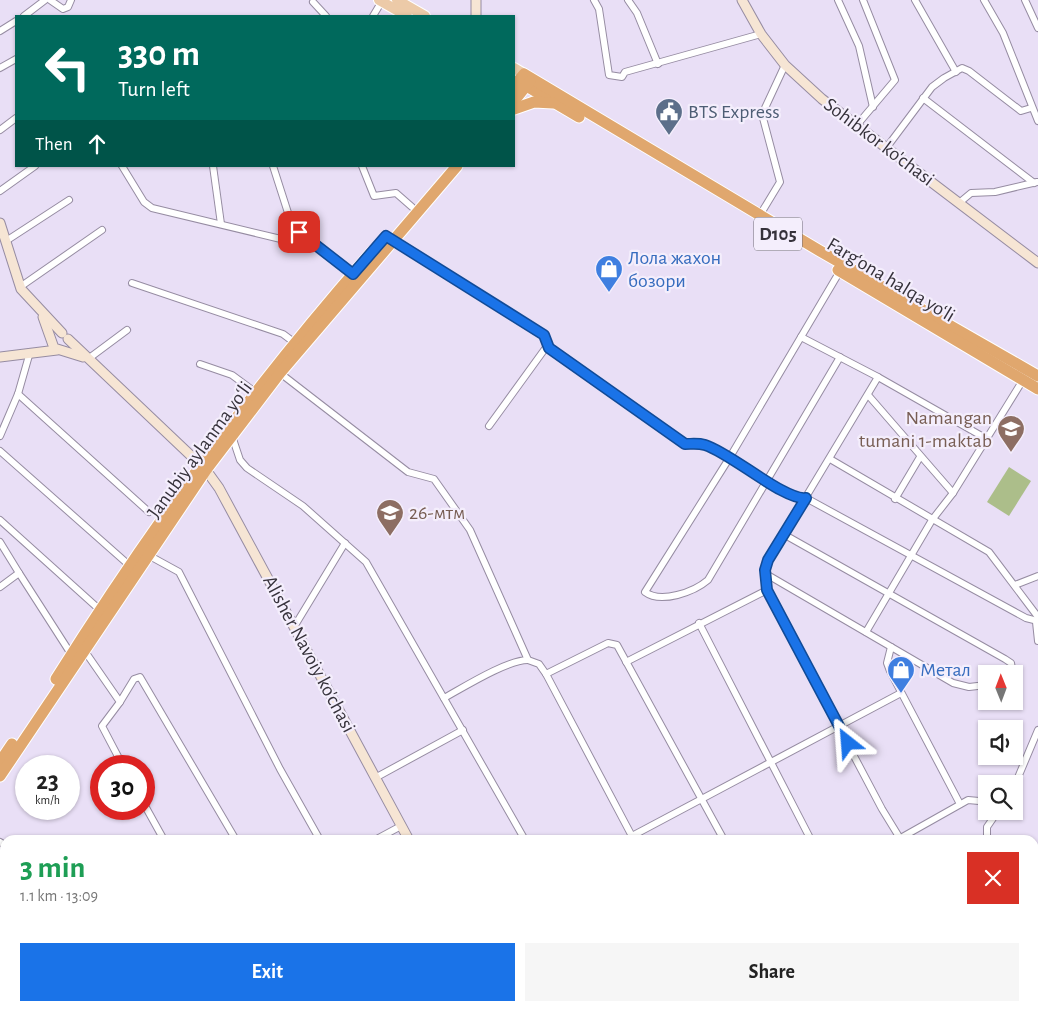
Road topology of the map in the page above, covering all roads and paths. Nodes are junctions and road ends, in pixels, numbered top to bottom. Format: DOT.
graph roads {
  1 [pos="45,0"];
  2 [pos="50,0"];
  3 [pos="71,0"];
  4 [pos="476,0"];
  5 [pos="594,0"];
  6 [pos="628,0"];
  7 [pos="742,0"];
  8 [pos="838,0"];
  9 [pos="863,0"];
  10 [pos="915,0"];
  11 [pos="984,0"];
  12 [pos="1025,0"];
  13 [pos="380,1"];
  14 [pos="400,1"];
  15 [pos="313,2"];
  16 [pos="25,15"];
  17 [pos="325,15"];
  18 [pos="373,15"];
  19 [pos="405,15"];
  20 [pos="423,15"];
  21 [pos="476,15"];
  22 [pos="15,22"];
  23 [pos="1038,28"];
  24 [pos="0,31"];
  25 [pos="761,34"];
  26 [pos="15,60"];
  27 [pos="658,64"];
  28 [pos="785,65"];
  29 [pos="0,68"];
  30 [pos="956,72"];
  31 [pos="520,79"];
  32 [pos="515,97"];
  33 [pos="922,98"];
  34 [pos="557,103"];
  35 [pos="873,107"];
  36 [pos="1031,108"];
  37 [pos="515,109"];
  38 [pos="15,119"];
  39 [pos="1038,121"];
  40 [pos="856,125"];
  41 [pos="0,130"];
  42 [pos="886,147"];
  43 [pos="34,167"];
  44 [pos="123,167"];
  45 [pos="212,167"];
  46 [pos="273,167"];
  47 [pos="362,167"];
  48 [pos="446,167"];
  49 [pos="456,167"];
  50 [pos="1036,183"];
  51 [pos="0,191"];
  52 [pos="69,200"];
  53 [pos="959,203"];
  54 [pos="412,207"];
  55 [pos="760,215"];
  56 [pos="0,224"];
  57 [pos="221,224"];
  58 [pos="102,230"];
  59 [pos="389,238"];
  60 [pos="6,241"];
  61 [pos="310,243"];
  62 [pos="4,254"];
  63 [pos="1038,263"];
  64 [pos="840,271"];
  65 [pos="353,274"];
  66 [pos="132,283"];
  67 [pos="20,286"];
  68 [pos="37,306"];
  69 [pos="127,330"];
  70 [pos="65,336"];
  71 [pos="801,337"];
  72 [pos="295,343"];
  73 [pos="56,345"];
  74 [pos="547,346"];
  75 [pos="30,352"];
  76 [pos="0,357"];
  77 [pos="840,357"];
  78 [pos="88,359"];
  79 [pos="200,364"];
  80 [pos="280,373"];
  81 [pos="1038,376"];
  82 [pos="878,377"];
  83 [pos="1023,380"];
  84 [pos="1038,389"];
  85 [pos="255,392"];
  86 [pos="18,394"];
  87 [pos="868,394"];
  88 [pos="489,426"];
  89 [pos="0,436"];
  90 [pos="232,436"];
  91 [pos="987,440"];
  92 [pos="0,451"];
  93 [pos="730,457"];
  94 [pos="920,457"];
  95 [pos="830,458"];
  96 [pos="203,467"];
  97 [pos="767,481"];
  98 [pos="953,493"];
  99 [pos="806,498"];
  100 [pos="895,499"];
  101 [pos="149,512"];
  102 [pos="0,520"];
  103 [pos="932,520"];
  104 [pos="785,535"];
  105 [pos="0,542"];
  106 [pos="345,543"];
  107 [pos="147,554"];
  108 [pos="911,556"];
  109 [pos="130,565"];
  110 [pos="19,573"];
  111 [pos="766,574"];
  112 [pos="1038,576"];
  113 [pos="1015,585"];
  114 [pos="0,587"];
  115 [pos="767,590"];
  116 [pos="889,594"];
  117 [pos="100,610"];
  118 [pos="1037,620"];
  119 [pos="699,624"];
  120 [pos="294,627"];
  121 [pos="866,632"];
  122 [pos="1038,641"];
  123 [pos="891,647"];
  124 [pos="84,650"];
  125 [pos="71,654"];
  126 [pos="528,660"];
  127 [pos="626,662"];
  128 [pos="1011,665"];
  129 [pos="546,674"];
  130 [pos="978,685"];
  131 [pos="901,693"];
  132 [pos="444,698"];
  133 [pos="120,702"];
  134 [pos="839,727"];
  135 [pos="463,730"];
  136 [pos="1038,730"];
  137 [pos="116,755"];
  138 [pos="0,762"];
  139 [pos="770,764"];
  140 [pos="1019,775"];
  141 [pos="0,776"];
  142 [pos="376,778"];
  143 [pos="702,800"];
  144 [pos="978,802"];
  145 [pos="960,804"];
  146 [pos="153,820"];
  147 [pos="990,820"];
  148 [pos="401,826"];
  149 [pos="161,835"];
  150 [pos="233,835"];
  151 [pos="317,835"];
  152 [pos="384,835"];
  153 [pos="406,835"];
  154 [pos="522,835"];
  155 [pos="631,835"];
  156 [pos="638,835"];
  157 [pos="721,835"];
  158 [pos="808,835"];
  159 [pos="898,835"];
  160 [pos="907,835"];
  161 [pos="987,835"];
  1 -- 16 [label="street"];
  2 -- 3 [label="street"];
  4 -- 21 [label="main road"];
  5 -- 27 [label="street"];
  6 -- 27 [label="street"];
  7 -- 25 [label="main road, Sohibkor ko'chasi"];
  8 -- 35 [label="street"];
  9 -- 35 [label="street"];
  10 -- 30 [label="street"];
  11 -- 36 [label="street"];
  12 -- 23 [label="street"];
  13 -- 18 [label="street"];
  13 -- 19 [label="main road"];
  14 -- 20 [label="main road"];
  15 -- 17 [label="street"];
  22 -- 24 [label="street"];
  25 -- 27 [label="street"];
  25 -- 28 [label="main road, Sohibkor ko'chasi"];
  26 -- 29 [label="street"];
  28 -- 40 [label="main road, Sohibkor ko'chasi"];
  28 -- 55 [label="street"];
  30 -- 33 [label="street"];
  30 -- 36 [label="street"];
  31 -- 32 [label="highway"];
  31 -- 34 [label="highway, Farg‘ona halqa yo‘li / D105"];
  31 -- 55 [label="highway, Farg‘ona halqa yo‘li / D105"];
  33 -- 42 [label="street"];
  33 -- 50 [label="street"];
  34 -- 37 [label="highway"];
  34 -- 64 [label="highway, Farg‘ona halqa yo‘li / D105"];
  35 -- 40 [label="street"];
  36 -- 39 [label="street"];
  38 -- 41 [label="street"];
  40 -- 42 [label="main road, Sohibkor ko'chasi"];
  42 -- 53 [label="main road, Sohibkor ko'chasi"];
  43 -- 51 [label="street"];
  44 -- 57 [label="street"];
  45 -- 57 [label="street"];
  46 -- 61 [label="street"];
  47 -- 54 [label="street"];
  48 -- 54 [label="highway, Janubiy aylanma yoʻli"];
  49 -- 59 [label="highway, Janubiy aylanma yoʻli"];
  50 -- 53 [label="street"];
  52 -- 60 [label="street"];
  53 -- 63 [label="main road, Sohibkor ko'chasi"];
  54 -- 59 [label="highway, Janubiy aylanma yoʻli"];
  55 -- 81 [label="highway, Farg‘ona halqa yo‘li / D105"];
  56 -- 60 [label="main road"];
  57 -- 61 [label="street"];
  58 -- 67 [label="street"];
  59 -- 65 [label="highway, Janubiy aylanma yoʻli"];
  59 -- 74 [label="street"];
  59 -- 80 [label="highway, Janubiy aylanma yoʻli"];
  60 -- 62 [label="main road"];
  61 -- 65 [label="street"];
  62 -- 67 [label="main road"];
  64 -- 71 [label="street"];
  64 -- 83 [label="highway, Farg‘ona halqa yo‘li / D105"];
  65 -- 72 [label="highway, Janubiy aylanma yoʻli"];
  66 -- 72 [label="street"];
  67 -- 68 [label="main road"];
  68 -- 70 [label="main road, Alisher Navoiy ko'chasi"];
  68 -- 73 [label="main road"];
  69 -- 78 [label="street"];
  70 -- 73 [label="main road"];
  70 -- 73 [label="main road"];
  70 -- 78 [label="main road, Alisher Navoiy ko'chasi"];
  71 -- 77 [label="street"];
  71 -- 93 [label="street"];
  72 -- 85 [label="highway, Janubiy aylanma yoʻli"];
  73 -- 75 [label="main road"];
  73 -- 78 [label="main road"];
  74 -- 88 [label="street"];
  74 -- 93 [label="street"];
  75 -- 76 [label="main road"];
  75 -- 86 [label="street"];
  77 -- 82 [label="street"];
  77 -- 97 [label="street"];
  78 -- 96 [label="main road, Alisher Navoiy ko'chasi"];
  79 -- 85 [label="street"];
  80 -- 90 [label="highway, Janubiy aylanma yoʻli"];
  80 -- 126 [label="street"];
  82 -- 87 [label="street"];
  82 -- 91 [label="street"];
  83 -- 84 [label="highway, Farg‘ona halqa yo‘li / D105"];
  83 -- 91 [label="street"];
  85 -- 96 [label="highway, Janubiy aylanma yoʻli"];
  86 -- 89 [label="street"];
  86 -- 101 [label="street"];
  87 -- 94 [label="street"];
  87 -- 95 [label="street"];
  90 -- 96 [label="highway, Janubiy aylanma yoʻli"];
  90 -- 106 [label="street"];
  91 -- 98 [label="street"];
  92 -- 109 [label="street"];
  93 -- 97 [label="street"];
  93 -- 97 [label="street"];
  94 -- 98 [label="street"];
  94 -- 100 [label="street"];
  95 -- 99 [label="street"];
  95 -- 100 [label="street"];
  96 -- 107 [label="highway, Janubiy aylanma yoʻli"];
  96 -- 109 [label="highway, Janubiy aylanma yoʻli"];
  96 -- 120 [label="main road, Alisher Navoiy ko'chasi"];
  97 -- 99 [label="street"];
  98 -- 103 [label="street"];
  99 -- 104 [label="street"];
  99 -- 108 [label="street"];
  100 -- 103 [label="street"];
  102 -- 117 [label="street"];
  103 -- 108 [label="street"];
  103 -- 113 [label="street"];
  104 -- 111 [label="street"];
  104 -- 116 [label="street"];
  105 -- 110 [label="street"];
  106 -- 120 [label="street"];
  106 -- 132 [label="street"];
  107 -- 124 [label="highway, Janubiy aylanma yoʻli"];
  107 -- 151 [label="street"];
  108 -- 116 [label="street"];
  108 -- 118 [label="street"];
  109 -- 117 [label="highway, Janubiy aylanma yoʻli"];
  110 -- 114 [label="street"];
  110 -- 125 [label="street"];
  111 -- 115 [label="street"];
  111 -- 121 [label="street"];
  112 -- 113 [label="street"];
  113 -- 118 [label="street"];
  115 -- 119 [label="street"];
  115 -- 134 [label="street"];
  116 -- 121 [label="street"];
  116 -- 128 [label="street"];
  117 -- 125 [label="highway, Janubiy aylanma yoʻli"];
  118 -- 122 [label="street"];
  119 -- 127 [label="street"];
  119 -- 139 [label="street"];
  120 -- 142 [label="main road, Alisher Navoiy ko'chasi"];
  121 -- 123 [label="street"];
  123 -- 130 [label="street"];
  123 -- 131 [label="street"];
  124 -- 133 [label="street"];
  124 -- 141 [label="highway, Janubiy aylanma yoʻli"];
  125 -- 138 [label="highway, Janubiy aylanma yoʻli"];
  126 -- 129 [label="street"];
  126 -- 132 [label="street"];
  127 -- 129 [label="street"];
  127 -- 143 [label="street"];
  129 -- 155 [label="street"];
  131 -- 134 [label="street"];
  131 -- 145 [label="street"];
  132 -- 135 [label="street"];
  133 -- 137 [label="street"];
  133 -- 150 [label="street"];
  134 -- 139 [label="street"];
  134 -- 159 [label="street"];
  135 -- 142 [label="street"];
  135 -- 154 [label="street"];
  136 -- 140 [label="street"];
  139 -- 143 [label="street"];
  139 -- 158 [label="street"];
  142 -- 148 [label="main road, Alisher Navoiy ko'chasi"];
  143 -- 156 [label="street"];
  143 -- 157 [label="street"];
  144 -- 145 [label="street"];
  145 -- 160 [label="street"];
  146 -- 149 [label="street"];
  147 -- 161 [label="street"];
  148 -- 152 [label="street"];
  148 -- 153 [label="main road, Alisher Navoiy ko'chasi"];
}
